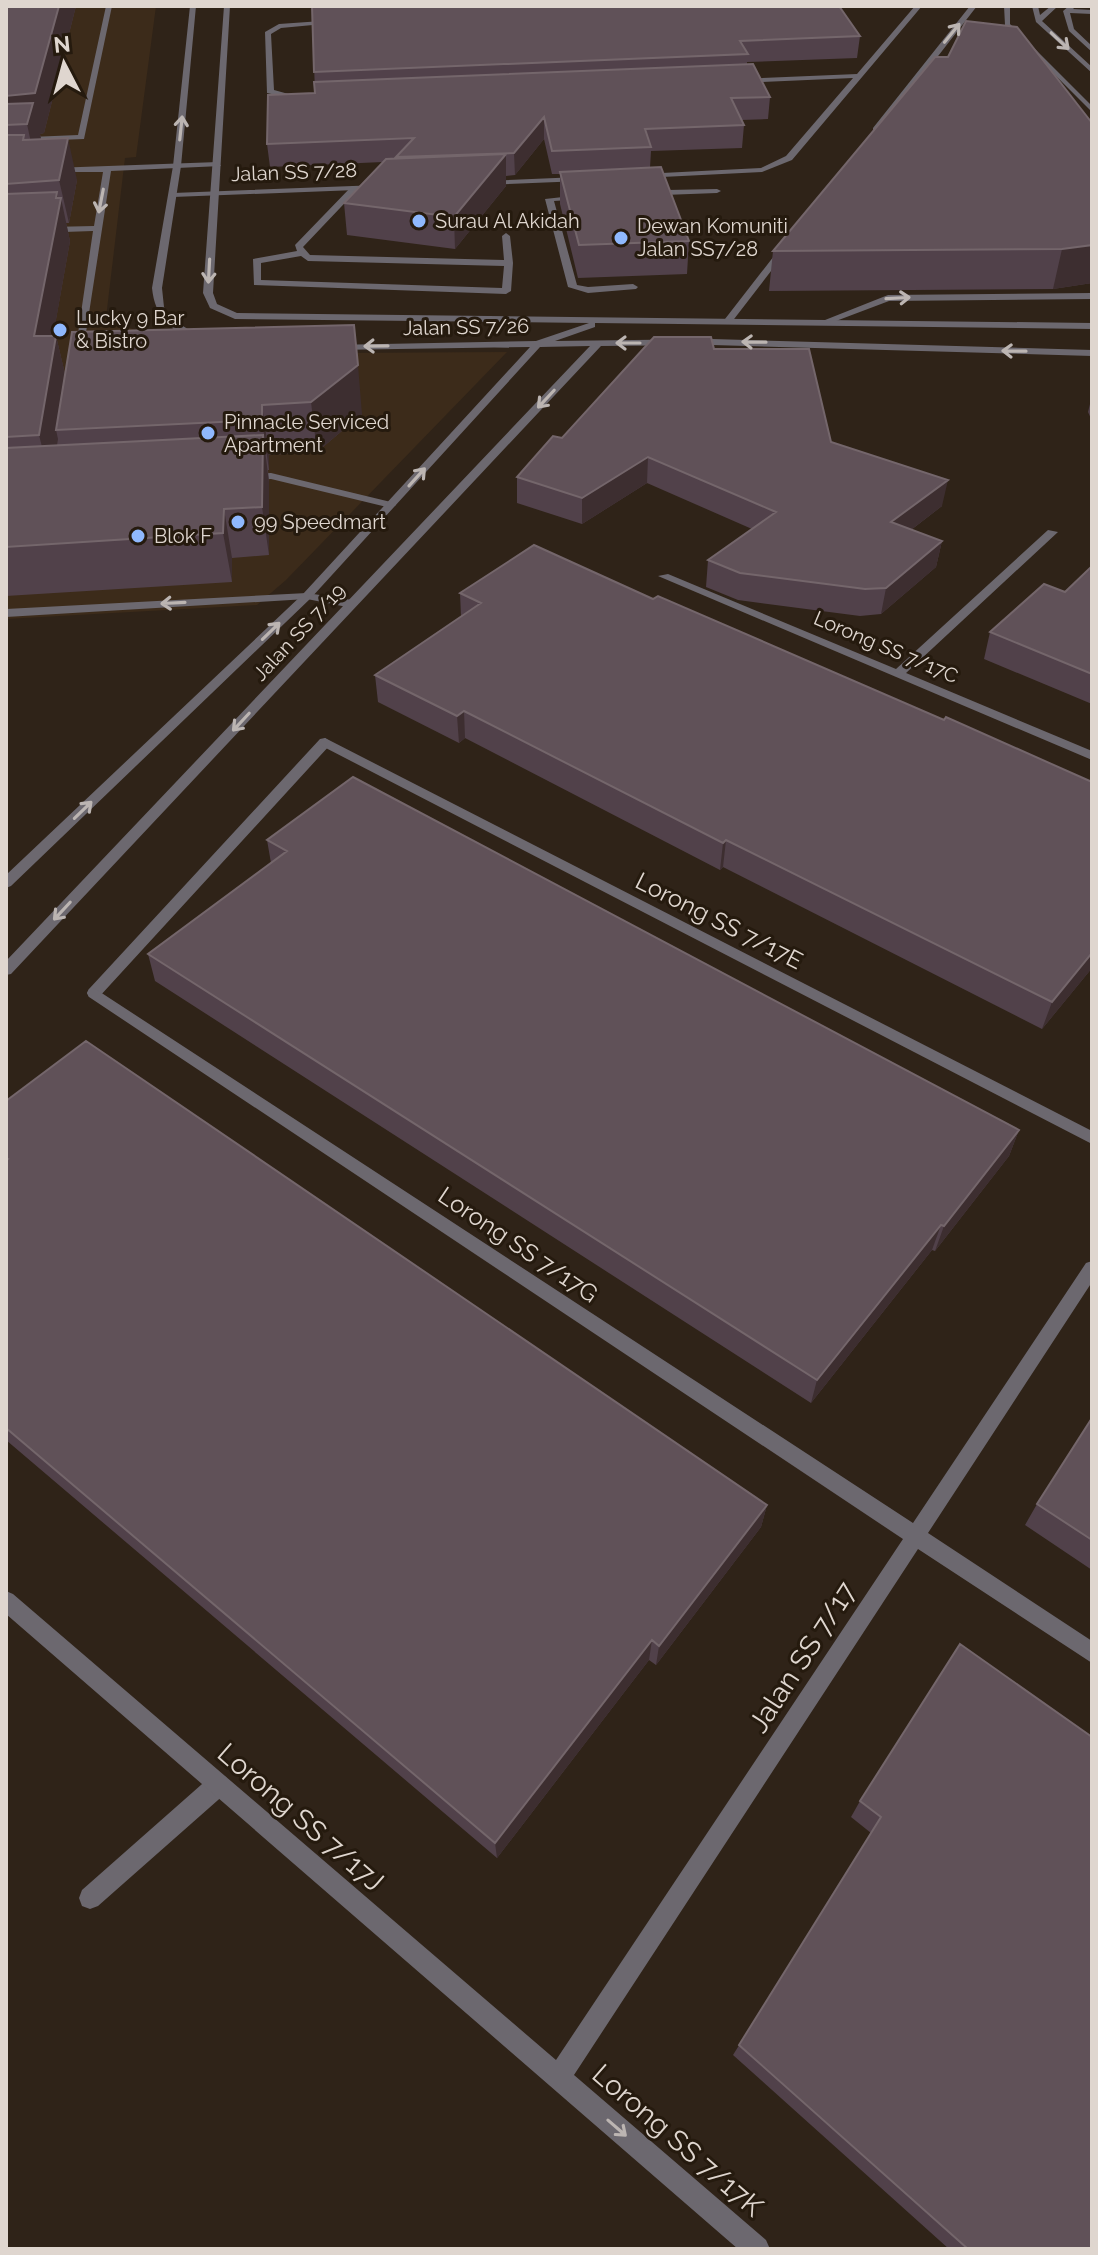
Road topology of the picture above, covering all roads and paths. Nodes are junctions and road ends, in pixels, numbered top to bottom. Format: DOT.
graph roads {
  1 [pos="109,6"];
  2 [pos="193,6"];
  3 [pos="227,6"];
  4 [pos="919,6"];
  5 [pos="974,6"];
  6 [pos="1007,6"];
  7 [pos="1035,6"];
  8 [pos="1055,6"];
  9 [pos="1070,9"];
  10 [pos="1092,12"];
  11 [pos="350,20"];
  12 [pos="1038,21"];
  13 [pos="1031,48"];
  14 [pos="1092,50"];
  15 [pos="1031,62"];
  16 [pos="1092,71"];
  17 [pos="860,76"];
  18 [pos="734,81"];
  19 [pos="311,99"];
  20 [pos="1092,110"];
  21 [pos="872,135"];
  22 [pos="6,140"];
  23 [pos="218,164"];
  24 [pos="177,166"];
  25 [pos="107,169"];
  26 [pos="47,171"];
  27 [pos="638,176"];
  28 [pos="653,176"];
  29 [pos="592,178"];
  30 [pos="471,183"];
  31 [pos="396,187"];
  32 [pos="355,188"];
  33 [pos="717,191"];
  34 [pos="214,193"];
  35 [pos="650,193"];
  36 [pos="664,193"];
  37 [pos="173,195"];
  38 [pos="592,197"];
  39 [pos="669,205"];
  40 [pos="96,228"];
  41 [pos="6,231"];
  42 [pos="795,234"];
  43 [pos="506,236"];
  44 [pos="304,253"];
  45 [pos="509,263"];
  46 [pos="633,287"];
  47 [pos="1092,296"];
  48 [pos="534,319"];
  49 [pos="613,320"];
  50 [pos="728,321"];
  51 [pos="825,322"];
  52 [pos="1092,326"];
  53 [pos="574,331"];
  54 [pos="208,341"];
  55 [pos="600,342"];
  56 [pos="538,344"];
  57 [pos="324,347"];
  58 [pos="1092,353"];
  59 [pos="77,365"];
  60 [pos="241,478"];
  61 [pos="391,505"];
  62 [pos="1052,532"];
  63 [pos="664,576"];
  64 [pos="307,596"];
  65 [pos="352,604"];
  66 [pos="6,613"];
  67 [pos="898,674"];
  68 [pos="1092,756"];
  69 [pos="6,883"];
  70 [pos="6,970"];
  71 [pos="94,993"];
  72 [pos="1092,1138"];
  73 [pos="1092,1268"];
  74 [pos="914,1537"];
  75 [pos="6,1601"];
  76 [pos="1092,1653"];
  77 [pos="218,1785"];
  78 [pos="90,1898"];
  79 [pos="559,2077"];
  80 [pos="757,2249"];
  1 -- 22 [label="street"];
  24 -- 2 [label="street, one-way"];
  3 -- 23 [label="street, Jalan SS 7/26"];
  4 -- 17 [label="street"];
  21 -- 5 [label="street, one-way"];
  6 -- 13 [label="street"];
  7 -- 12 [label="street"];
  8 -- 12 [label="street"];
  9 -- 10 [label="street"];
  9 -- 14 [label="street"];
  11 -- 19 [label="street"];
  12 -- 16 [label="street, one-way"];
  13 -- 15 [label="street"];
  13 -- 20 [label="street"];
  17 -- 18 [label="street"];
  17 -- 28 [label="street"];
  23 -- 24 [label="street"];
  23 -- 34 [label="street, Jalan SS 7/26"];
  24 -- 25 [label="street"];
  24 -- 37 [label="street"];
  25 -- 26 [label="street"];
  25 -- 40 [label="street, one-way"];
  27 -- 28 [label="street"];
  28 -- 36 [label="street"];
  29 -- 30 [label="street"];
  31 -- 32 [label="street, Jalan SS 7/28"];
  32 -- 34 [label="street, Jalan SS 7/28"];
  32 -- 44 [label="street"];
  33 -- 36 [label="street"];
  34 -- 37 [label="street, Jalan SS 7/28"];
  34 -- 48 [label="street, Jalan SS 7/26, one-way"];
  35 -- 36 [label="street"];
  36 -- 39 [label="street"];
  37 -- 54 [label="street"];
  38 -- 46 [label="street"];
  40 -- 41 [label="street"];
  40 -- 59 [label="street"];
  42 -- 50 [label="street"];
  43 -- 45 [label="street"];
  44 -- 45 [label="street"];
  44 -- 45 [label="street"];
  51 -- 47 [label="street, one-way"];
  48 -- 49 [label="street, Jalan SS 7/26"];
  48 -- 53 [label="street"];
  49 -- 50 [label="street, Jalan SS 7/26"];
  49 -- 53 [label="street, Jalan SS 7/19"];
  50 -- 51 [label="street, Jalan SS 7/26"];
  51 -- 52 [label="street, Jalan SS 7/26"];
  53 -- 55 [label="street"];
  53 -- 56 [label="street, Jalan SS 7/19"];
  55 -- 56 [label="street, Jalan SS 7/26"];
  58 -- 55 [label="street, Jalan SS 7/26, one-way"];
  55 -- 65 [label="street, Jalan SS 7/19, one-way"];
  56 -- 57 [label="street, Jalan SS 7/26, one-way"];
  61 -- 56 [label="street, Jalan SS 7/19, one-way"];
  60 -- 61 [label="street"];
  61 -- 64 [label="street, Jalan SS 7/19"];
  62 -- 67 [label="street"];
  63 -- 67 [label="street, Lorong SS 7/17C"];
  64 -- 65 [label="street"];
  64 -- 66 [label="street, one-way"];
  69 -- 64 [label="street, Jalan SS 7/19, one-way"];
  65 -- 70 [label="street, Jalan SS 7/19, one-way"];
  67 -- 68 [label="street, Lorong SS 7/17C"];
  71 -- 72 [label="street, Lorong SS 7/17E"];
  71 -- 74 [label="street, Lorong SS 7/17G"];
  73 -- 74 [label="street, Jalan SS 7/17"];
  74 -- 76 [label="street, Lorong SS 7/17G"];
  74 -- 79 [label="street, Jalan SS 7/17"];
  75 -- 77 [label="street, Lorong SS 7/17J"];
  77 -- 78 [label="street"];
  77 -- 79 [label="street, Lorong SS 7/17J"];
  79 -- 80 [label="street, Lorong SS 7/17K, one-way"];
}
